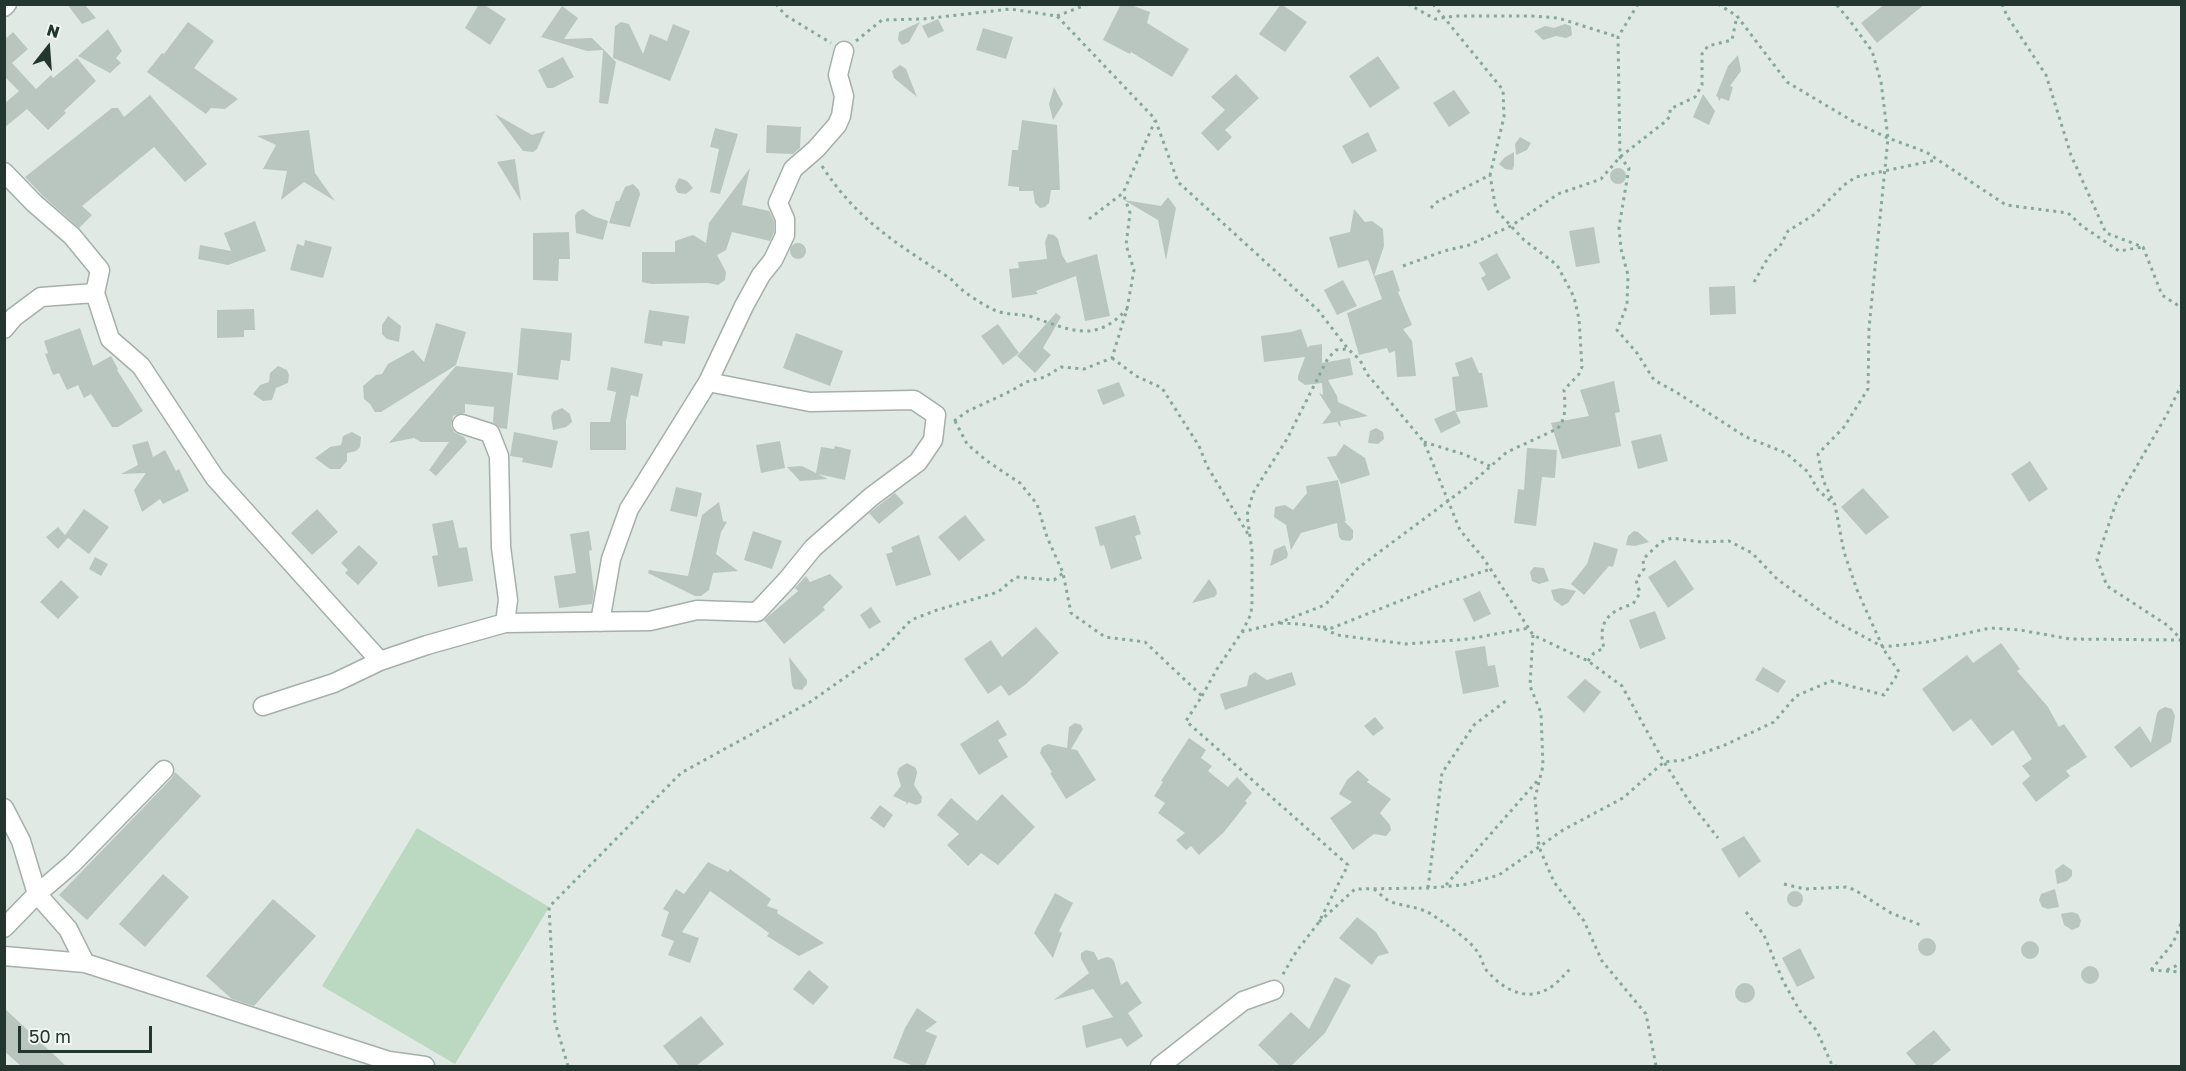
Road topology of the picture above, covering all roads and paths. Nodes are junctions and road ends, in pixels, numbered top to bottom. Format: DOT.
graph roads {
  1 [pos="776,4"];
  2 [pos="1008,4"];
  3 [pos="1088,4"];
  4 [pos="1408,4"];
  5 [pos="1433,4"];
  6 [pos="1638,4"];
  7 [pos="1718,4"];
  8 [pos="1836,4"];
  9 [pos="2002,4"];
  10 [pos="1010,9"];
  11 [pos="1057,16"];
  12 [pos="1737,16"];
  13 [pos="1442,17"];
  14 [pos="1618,37"];
  15 [pos="844,51"];
  16 [pos="1155,119"];
  17 [pos="1888,138"];
  18 [pos="812,153"];
  19 [pos="1620,157"];
  20 [pos="1937,159"];
  21 [pos="1884,171"];
  22 [pos="4,172"];
  23 [pos="1490,175"];
  24 [pos="1123,193"];
  25 [pos="1431,208"];
  26 [pos="1089,219"];
  27 [pos="1511,226"];
  28 [pos="2143,247"];
  29 [pos="1403,266"];
  30 [pos="1754,282"];
  31 [pos="94,293"];
  32 [pos="2181,308"];
  33 [pos="1127,309"];
  34 [pos="4,329"];
  35 [pos="1348,349"];
  36 [pos="1112,358"];
  37 [pos="708,382"];
  38 [pos="2181,384"];
  39 [pos="955,421"];
  40 [pos="462,424"];
  41 [pos="933,440"];
  42 [pos="1424,442"];
  43 [pos="1490,466"];
  44 [pos="1447,499"];
  45 [pos="1835,505"];
  46 [pos="1249,535"];
  47 [pos="1491,569"];
  48 [pos="1063,573"];
  49 [pos="600,622"];
  50 [pos="505,623"];
  51 [pos="1278,623"];
  52 [pos="1321,627"];
  53 [pos="1529,628"];
  54 [pos="1242,632"];
  55 [pos="1533,635"];
  56 [pos="2181,640"];
  57 [pos="1883,647"];
  58 [pos="1588,660"];
  59 [pos="380,661"];
  60 [pos="1202,696"];
  61 [pos="1507,700"];
  62 [pos="263,706"];
  63 [pos="1664,762"];
  64 [pos="164,771"];
  65 [pos="1541,775"];
  66 [pos="4,807"];
  67 [pos="1718,838"];
  68 [pos="1539,847"];
  69 [pos="1785,884"];
  70 [pos="1445,887"];
  71 [pos="1373,888"];
  72 [pos="1428,888"];
  73 [pos="37,894"];
  74 [pos="1746,912"];
  75 [pos="2181,921"];
  76 [pos="1318,922"];
  77 [pos="1923,926"];
  78 [pos="4,928"];
  79 [pos="4,956"];
  80 [pos="85,963"];
  81 [pos="2181,963"];
  82 [pos="1571,968"];
  83 [pos="2165,971"];
  84 [pos="2181,972"];
  85 [pos="1274,990"];
  86 [pos="385,1064"];
  87 [pos="425,1066"];
  88 [pos="568,1066"];
  89 [pos="1160,1066"];
  90 [pos="1656,1066"];
  91 [pos="1836,1066"];
  1 -- 15 [label="path"];
  2 -- 10 [label="path"];
  3 -- 11 [label="path"];
  4 -- 13 [label="path"];
  5 -- 13 [label="path"];
  6 -- 14 [label="path"];
  7 -- 12 [label="path"];
  8 -- 17 [label="path"];
  9 -- 28 [label="path"];
  10 -- 11 [label="path"];
  10 -- 15 [label="path"];
  11 -- 16 [label="path"];
  12 -- 17 [label="path"];
  12 -- 19 [label="path"];
  13 -- 14 [label="path"];
  13 -- 23 [label="path"];
  14 -- 19 [label="path"];
  15 -- 18 [label="street"];
  16 -- 24 [label="path"];
  16 -- 35 [label="path"];
  17 -- 20 [label="path"];
  17 -- 21 [label="path"];
  18 -- 33 [label="path"];
  18 -- 37 [label="street"];
  19 -- 27 [label="path"];
  19 -- 45 [label="path"];
  20 -- 21 [label="path"];
  20 -- 28 [label="path"];
  21 -- 30 [label="path"];
  21 -- 45 [label="path"];
  22 -- 31 [label="street"];
  23 -- 25 [label="path"];
  23 -- 27 [label="path"];
  24 -- 26 [label="path"];
  24 -- 33 [label="path"];
  27 -- 29 [label="path"];
  27 -- 43 [label="path"];
  28 -- 32 [label="path"];
  31 -- 34 [label="street"];
  31 -- 59 [label="street"];
  33 -- 36 [label="path"];
  35 -- 42 [label="path"];
  35 -- 46 [label="path"];
  36 -- 39 [label="path"];
  36 -- 46 [label="path"];
  37 -- 41 [label="street"];
  37 -- 49 [label="street"];
  38 -- 56 [label="path"];
  39 -- 41 [label="path"];
  39 -- 48 [label="path"];
  40 -- 50 [label="street"];
  41 -- 49 [label="street"];
  42 -- 43 [label="path"];
  42 -- 44 [label="path"];
  43 -- 44 [label="path"];
  44 -- 47 [label="path"];
  44 -- 51 [label="path"];
  45 -- 57 [label="path"];
  46 -- 54 [label="path"];
  47 -- 52 [label="path"];
  47 -- 53 [label="path"];
  48 -- 60 [label="path"];
  48 -- 88 [label="path"];
  49 -- 50 [label="street"];
  50 -- 59 [label="street"];
  51 -- 52 [label="path"];
  51 -- 54 [label="path"];
  52 -- 53 [label="path"];
  53 -- 55 [label="path"];
  54 -- 60 [label="path"];
  55 -- 58 [label="path"];
  55 -- 65 [label="path"];
  56 -- 57 [label="path"];
  57 -- 58 [label="path"];
  57 -- 63 [label="path"];
  58 -- 63 [label="path"];
  59 -- 62 [label="street"];
  60 -- 76 [label="path"];
  61 -- 72 [label="path"];
  63 -- 67 [label="path"];
  63 -- 68 [label="path"];
  64 -- 73 [label="street"];
  65 -- 68 [label="path"];
  65 -- 70 [label="path"];
  66 -- 73 [label="street"];
  68 -- 70 [label="path"];
  68 -- 90 [label="path"];
  69 -- 77 [label="path"];
  70 -- 72 [label="path"];
  71 -- 72 [label="path"];
  71 -- 76 [label="path"];
  71 -- 82 [label="path"];
  73 -- 78 [label="street"];
  73 -- 80 [label="street"];
  74 -- 91 [label="path"];
  75 -- 83 [label="path"];
  76 -- 85 [label="path"];
  79 -- 80 [label="street"];
  80 -- 86 [label="street"];
  81 -- 83 [label="path"];
  83 -- 84 [label="path"];
  85 -- 89 [label="street"];
  86 -- 87 [label="street"];
}
